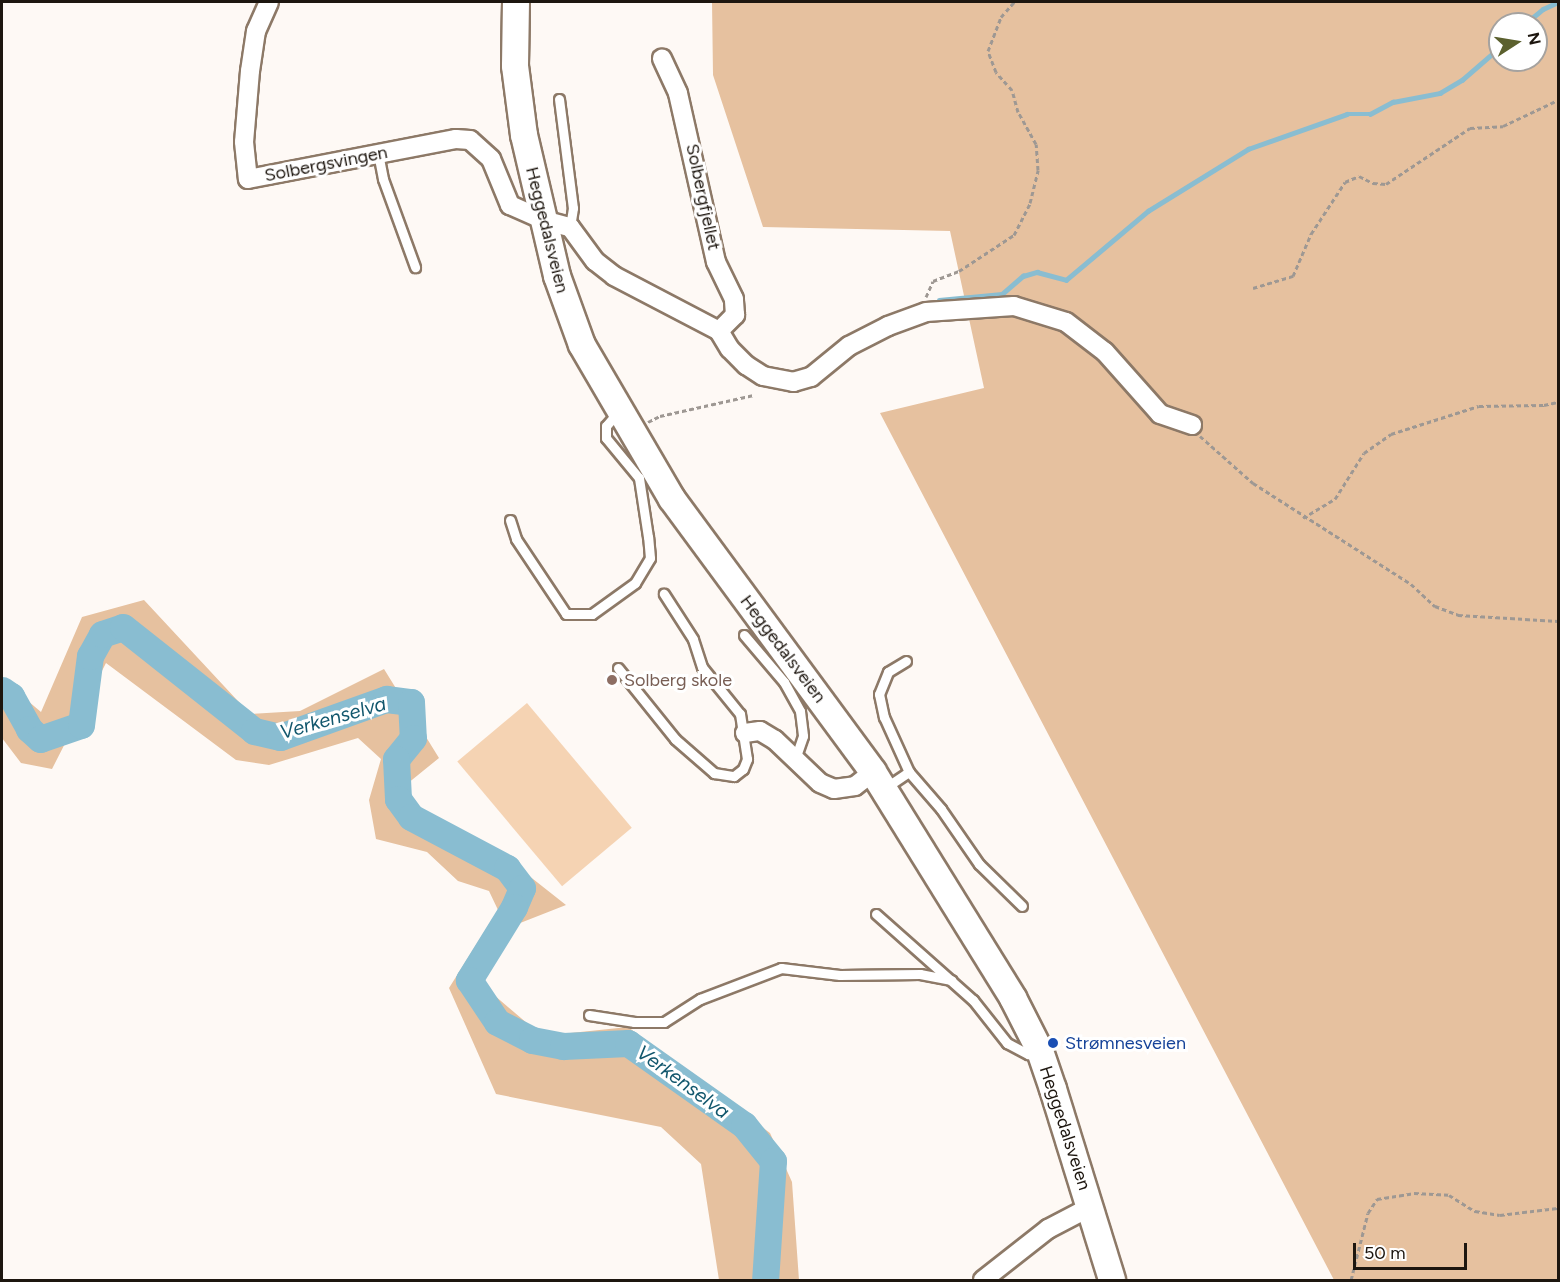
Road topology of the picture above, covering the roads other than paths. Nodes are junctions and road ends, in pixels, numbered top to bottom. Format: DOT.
graph roads {
  1 [pos="269,2"];
  2 [pos="516,2"];
  3 [pos="662,58"];
  4 [pos="559,99"];
  5 [pos="378,153"];
  6 [pos="543,220"];
  7 [pos="570,227"];
  8 [pos="415,267"];
  9 [pos="719,331"];
  10 [pos="630,412"];
  11 [pos="1192,425"];
  12 [pos="510,520"];
  13 [pos="664,594"];
  14 [pos="744,634"];
  15 [pos="906,661"];
  16 [pos="618,668"];
  17 [pos="745,733"];
  18 [pos="796,756"];
  19 [pos="909,772"];
  20 [pos="878,781"];
  21 [pos="1022,906"];
  22 [pos="876,914"];
  23 [pos="951,980"];
  24 [pos="589,1015"];
  25 [pos="1040,1051"];
  26 [pos="1090,1208"];
  27 [pos="983,1281"];
  28 [pos="1112,1281"];
  1 -- 5 [label="street, Solbergsvingen"];
  2 -- 6 [label="main road, Heggedalsveien"];
  3 -- 9 [label="street, Solbergfjellet"];
  4 -- 7 [label="lane"];
  5 -- 6 [label="street, Solbergsvingen"];
  5 -- 8 [label="lane"];
  6 -- 7 [label="street"];
  6 -- 10 [label="main road, Heggedalsveien"];
  7 -- 9 [label="street"];
  9 -- 11 [label="street"];
  10 -- 12 [label="lane"];
  10 -- 20 [label="main road, Heggedalsveien"];
  13 -- 17 [label="lane"];
  14 -- 18 [label="lane"];
  15 -- 19 [label="lane"];
  16 -- 17 [label="lane"];
  17 -- 18 [label="street"];
  18 -- 20 [label="street"];
  19 -- 20 [label="lane"];
  19 -- 21 [label="lane"];
  20 -- 25 [label="main road, Heggedalsveien"];
  22 -- 23 [label="lane"];
  23 -- 24 [label="lane"];
  23 -- 25 [label="lane"];
  25 -- 26 [label="main road, Heggedalsveien"];
  26 -- 27 [label="street"];
  26 -- 28 [label="main road, Heggedalsveien"];
}
